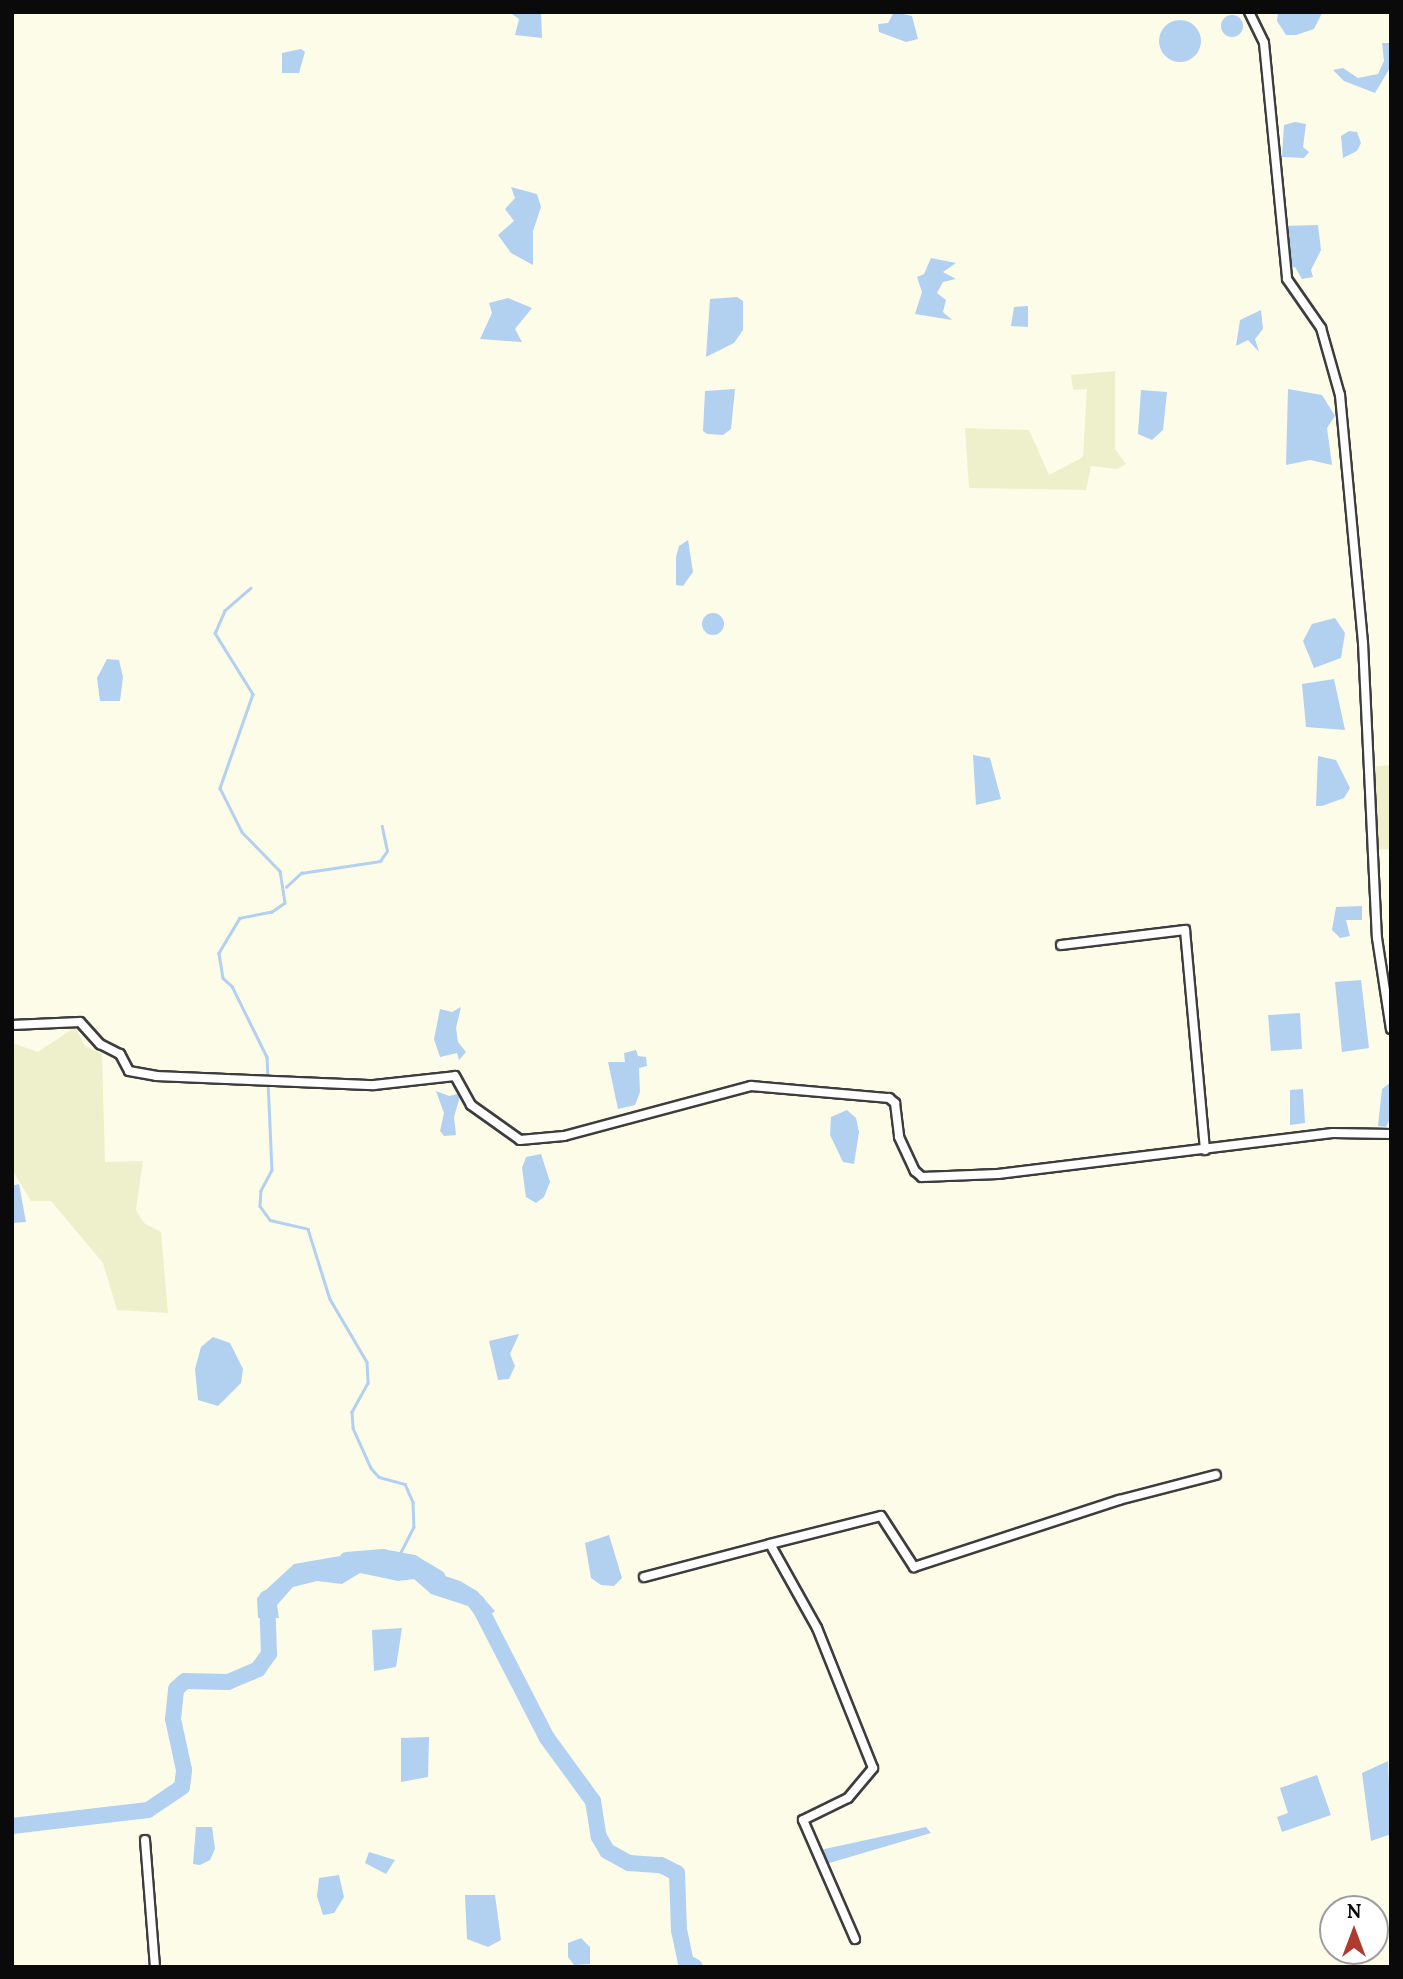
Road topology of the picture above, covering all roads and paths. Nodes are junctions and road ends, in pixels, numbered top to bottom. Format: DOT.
graph roads {
  1 [pos="1249,12"];
  2 [pos="1061,945"];
  3 [pos="12,1025"];
  4 [pos="1391,1029"];
  5 [pos="1391,1134"];
  6 [pos="1205,1150"];
  7 [pos="1216,1475"];
  8 [pos="770,1544"];
  9 [pos="644,1577"];
  10 [pos="145,1840"];
  11 [pos="855,1939"];
  12 [pos="155,1967"];
  1 -- 4 [label="street"];
  2 -- 6 [label="street"];
  3 -- 6 [label="street"];
  5 -- 6 [label="street"];
  7 -- 8 [label="street"];
  8 -- 9 [label="street"];
  8 -- 11 [label="street"];
  10 -- 12 [label="street"];
}
